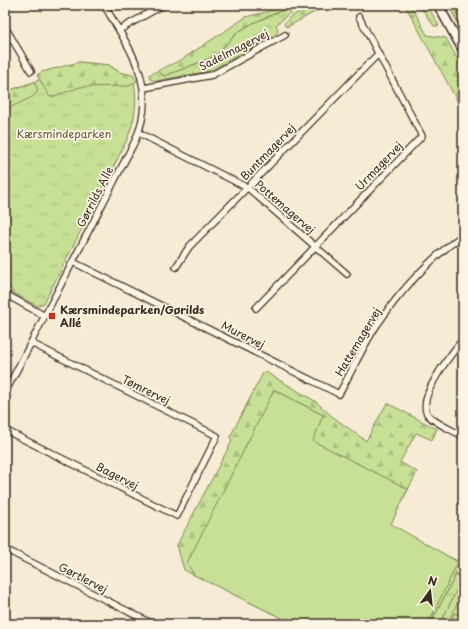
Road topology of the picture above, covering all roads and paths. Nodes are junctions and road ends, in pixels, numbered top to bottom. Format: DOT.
graph roads {
  1 [pos="104,5"];
  2 [pos="163,5"];
  3 [pos="438,5"];
  4 [pos="359,17"];
  5 [pos="5,27"];
  6 [pos="119,30"];
  7 [pos="285,34"];
  8 [pos="463,50"];
  9 [pos="378,54"];
  10 [pos="31,71"];
  11 [pos="144,88"];
  12 [pos="139,133"];
  13 [pos="248,188"];
  14 [pos="463,234"];
  15 [pos="314,246"];
  16 [pos="73,262"];
  17 [pos="176,267"];
  18 [pos="347,274"];
  19 [pos="5,294"];
  20 [pos="256,308"];
  21 [pos="45,316"];
  22 [pos="463,339"];
  23 [pos="31,343"];
  24 [pos="5,394"];
  25 [pos="339,394"];
  26 [pos="5,430"];
  27 [pos="463,436"];
  28 [pos="199,472"];
  29 [pos="5,549"];
  30 [pos="152,624"];
  1 -- 6 [label="street, Gørrilds Alle"];
  2 -- 6 [label="street"];
  3 -- 8 [label="main road"];
  4 -- 9 [label="street, Urmagervej"];
  5 -- 10 [label="street"];
  6 -- 11 [label="street, Gørrilds Alle"];
  7 -- 11 [label="street, Sadelmagervej"];
  9 -- 13 [label="street, Buntmagervej"];
  9 -- 15 [label="street, Urmagervej"];
  11 -- 12 [label="street, Gørrilds Alle"];
  12 -- 13 [label="street, Pottemagervej"];
  12 -- 16 [label="street, Gørrilds Alle"];
  13 -- 15 [label="street, Pottemagervej"];
  13 -- 17 [label="street, Buntmagervej"];
  14 -- 25 [label="street, Hattemagervej"];
  15 -- 18 [label="street, Pottemagervej"];
  15 -- 20 [label="street, Urmagervej"];
  16 -- 21 [label="street, Gørrilds Alle"];
  16 -- 25 [label="street, Murervej"];
  19 -- 21 [label="street"];
  21 -- 23 [label="street, Gørrilds Alle"];
  22 -- 27 [label="street"];
  23 -- 24 [label="street, Gørrilds Alle"];
  23 -- 28 [label="street, Tømrervej"];
  26 -- 28 [label="street, Bagervej"];
  29 -- 30 [label="street, Gørtlervej"];
}
